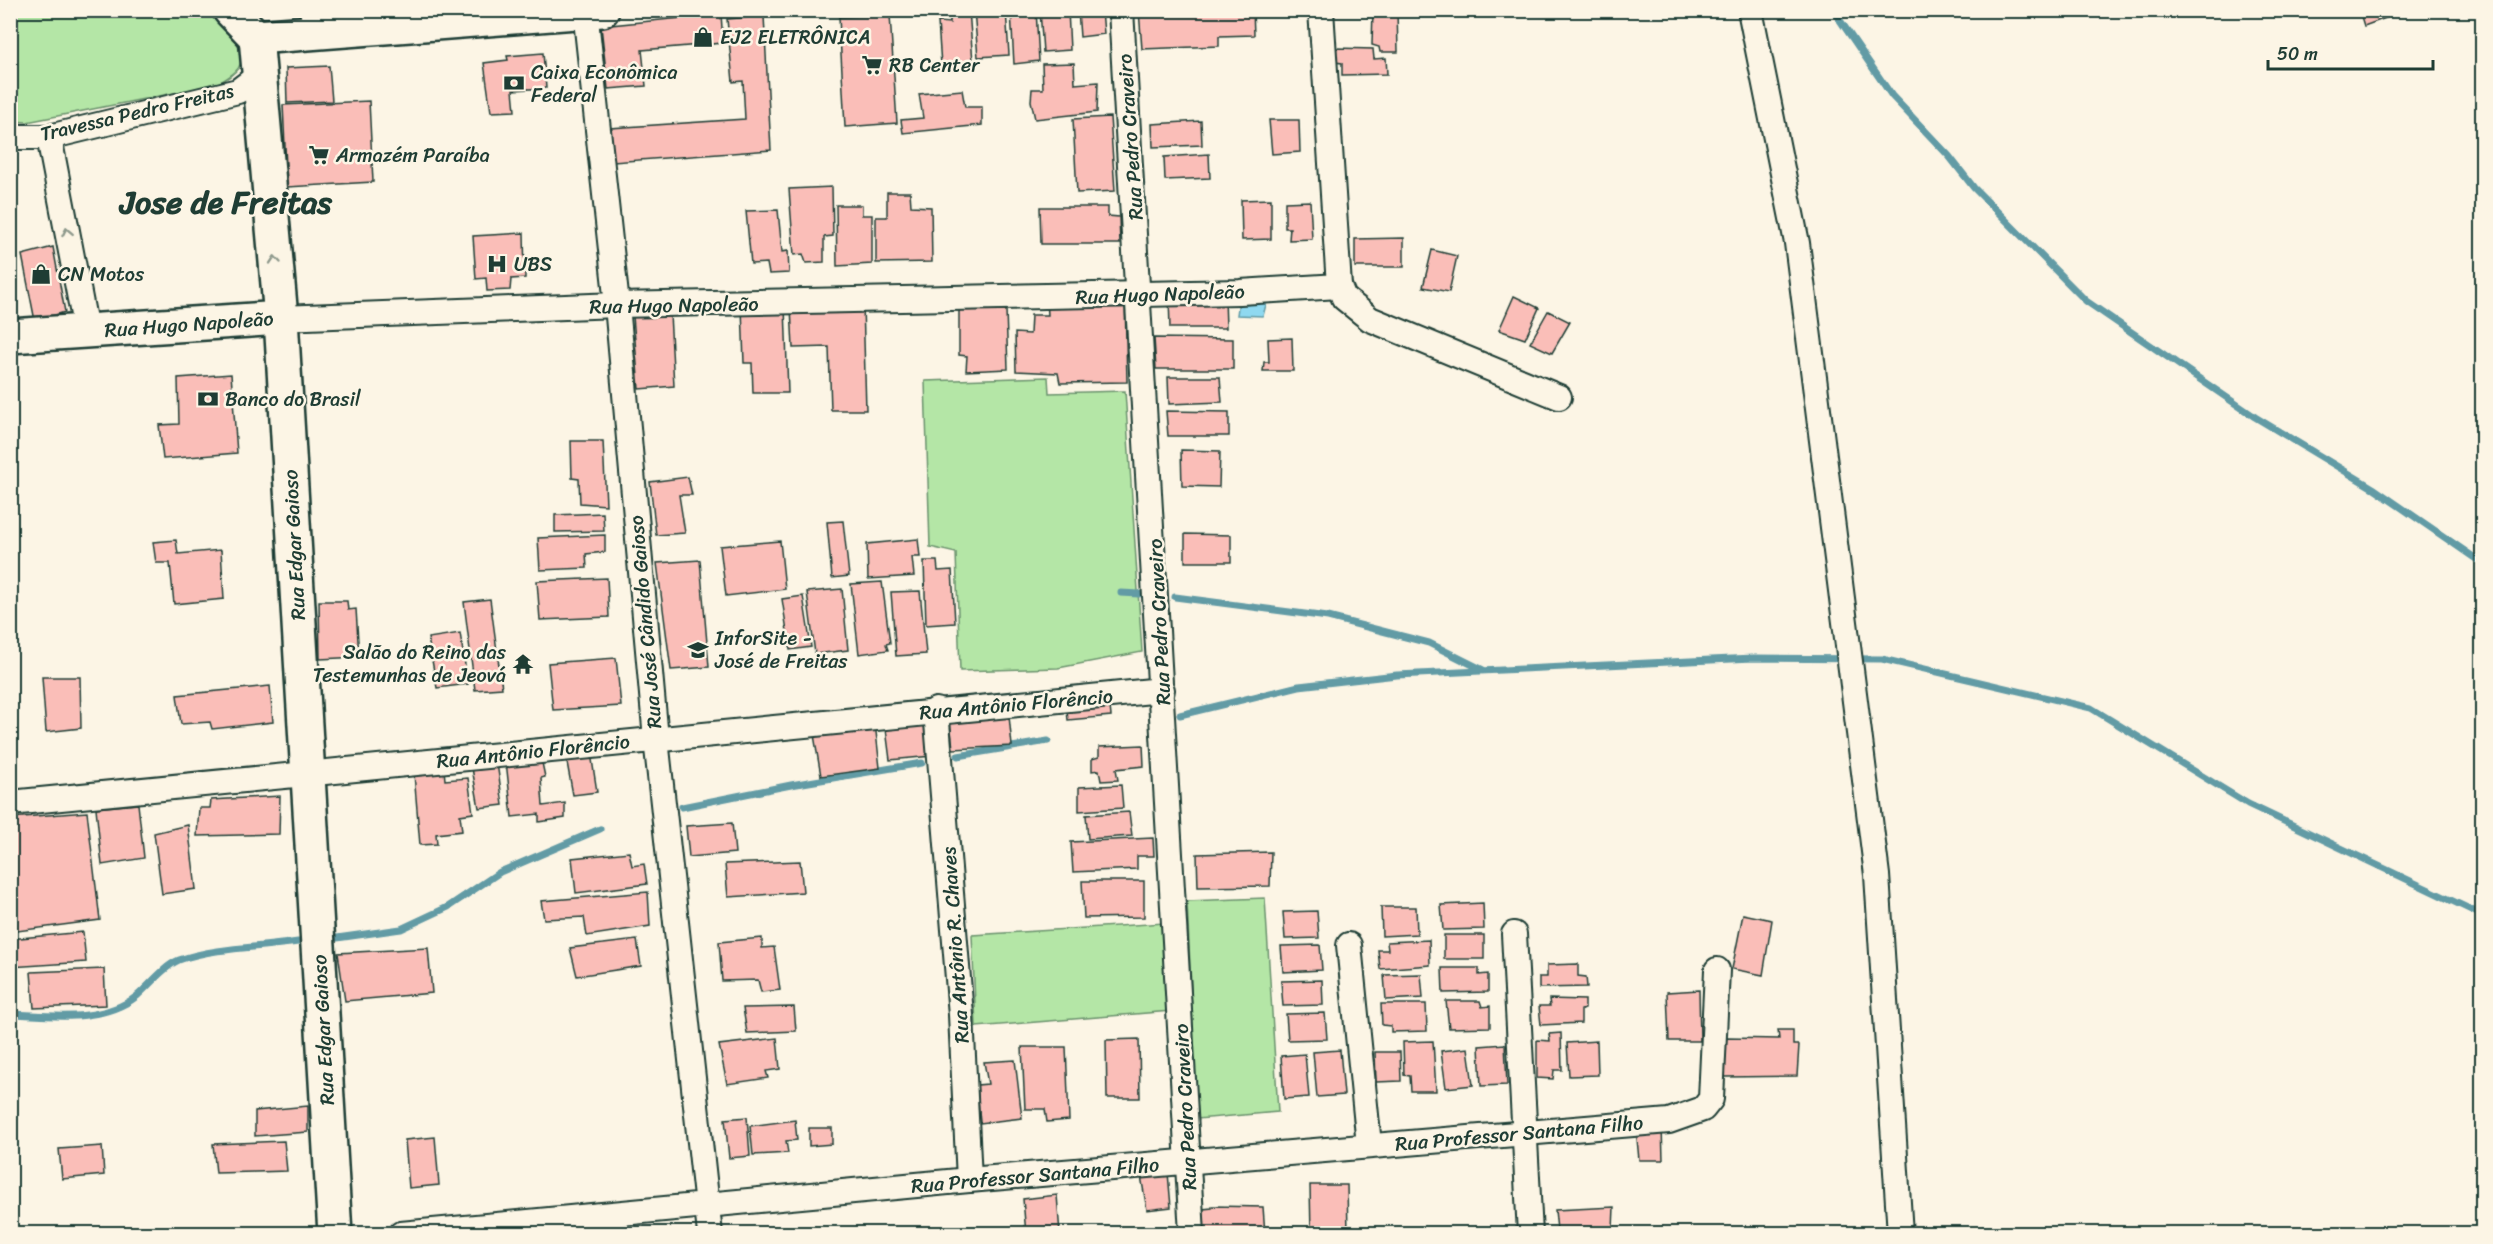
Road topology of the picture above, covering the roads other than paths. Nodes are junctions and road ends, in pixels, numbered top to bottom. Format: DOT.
graph roads {
  1 [pos="1121,10"];
  2 [pos="1321,10"];
  3 [pos="1750,10"];
  4 [pos="591,11"];
  5 [pos="245,20"];
  6 [pos="318,22"];
  7 [pos="259,75"];
  8 [pos="49,136"];
  9 [pos="10,137"];
  10 [pos="1339,286"];
  11 [pos="1140,295"];
  12 [pos="617,305"];
  13 [pos="281,318"];
  14 [pos="86,330"];
  15 [pos="10,336"];
  16 [pos="1560,397"];
  17 [pos="1162,690"];
  18 [pos="936,711"];
  19 [pos="656,739"];
  20 [pos="308,773"];
  21 [pos="10,803"];
  22 [pos="1514,934"];
  23 [pos="1349,945"];
  24 [pos="1717,969"];
  25 [pos="1524,1133"];
  26 [pos="1369,1145"];
  27 [pos="1188,1161"];
  28 [pos="969,1180"];
  29 [pos="707,1205"];
  30 [pos="335,1233"];
  31 [pos="401,1233"];
  32 [pos="710,1233"];
  33 [pos="1192,1233"];
  34 [pos="1530,1233"];
  35 [pos="1900,1233"];
  1 -- 11 [label="street, Rua Pedro Craveiro"];
  2 -- 10 [label="street"];
  3 -- 35 [label="street"];
  4 -- 6 [label="main road"];
  4 -- 12 [label="street, Rua José Cândido Gaioso"];
  5 -- 6 [label="main road"];
  5 -- 7 [label="main road, Rua Edgar Gaioso"];
  7 -- 8 [label="street, Travessa Pedro Freitas"];
  13 -- 7 [label="main road, Rua Edgar Gaioso, one-way"];
  8 -- 9 [label="street, Travessa Pedro Freitas"];
  14 -- 8 [label="street, one-way"];
  10 -- 11 [label="street, Rua Hugo Napoleão"];
  10 -- 16 [label="street"];
  11 -- 12 [label="street, Rua Hugo Napoleão"];
  11 -- 17 [label="street, Rua Pedro Craveiro"];
  12 -- 13 [label="street, Rua Hugo Napoleão"];
  12 -- 19 [label="street, Rua José Cândido Gaioso"];
  13 -- 14 [label="main road, Rua Hugo Napoleão"];
  13 -- 20 [label="main road, Rua Edgar Gaioso"];
  14 -- 15 [label="main road, Rua Hugo Napoleão"];
  17 -- 18 [label="street, Rua Antônio Florêncio"];
  17 -- 27 [label="street, Rua Pedro Craveiro"];
  18 -- 19 [label="street, Rua Antônio Florêncio"];
  18 -- 28 [label="street, Rua Antônio R. Chaves"];
  19 -- 20 [label="street, Rua Antônio Florêncio"];
  19 -- 29 [label="street, Rua José Cândido Gaioso"];
  20 -- 21 [label="street, Rua Antônio Florêncio"];
  20 -- 30 [label="main road, Rua Edgar Gaioso"];
  22 -- 25 [label="street"];
  23 -- 26 [label="street"];
  24 -- 25 [label="street, Rua Professor Santana Filho"];
  25 -- 26 [label="street, Rua Professor Santana Filho"];
  25 -- 34 [label="street"];
  26 -- 27 [label="street, Rua Professor Santana Filho"];
  27 -- 28 [label="street, Rua Professor Santana Filho"];
  27 -- 33 [label="street, Rua Pedro Craveiro"];
  28 -- 29 [label="street, Rua Professor Santana Filho"];
  29 -- 31 [label="street, Rua Professor Santana Filho"];
  29 -- 32 [label="street, Rua José Cândido Gaioso"];
}
